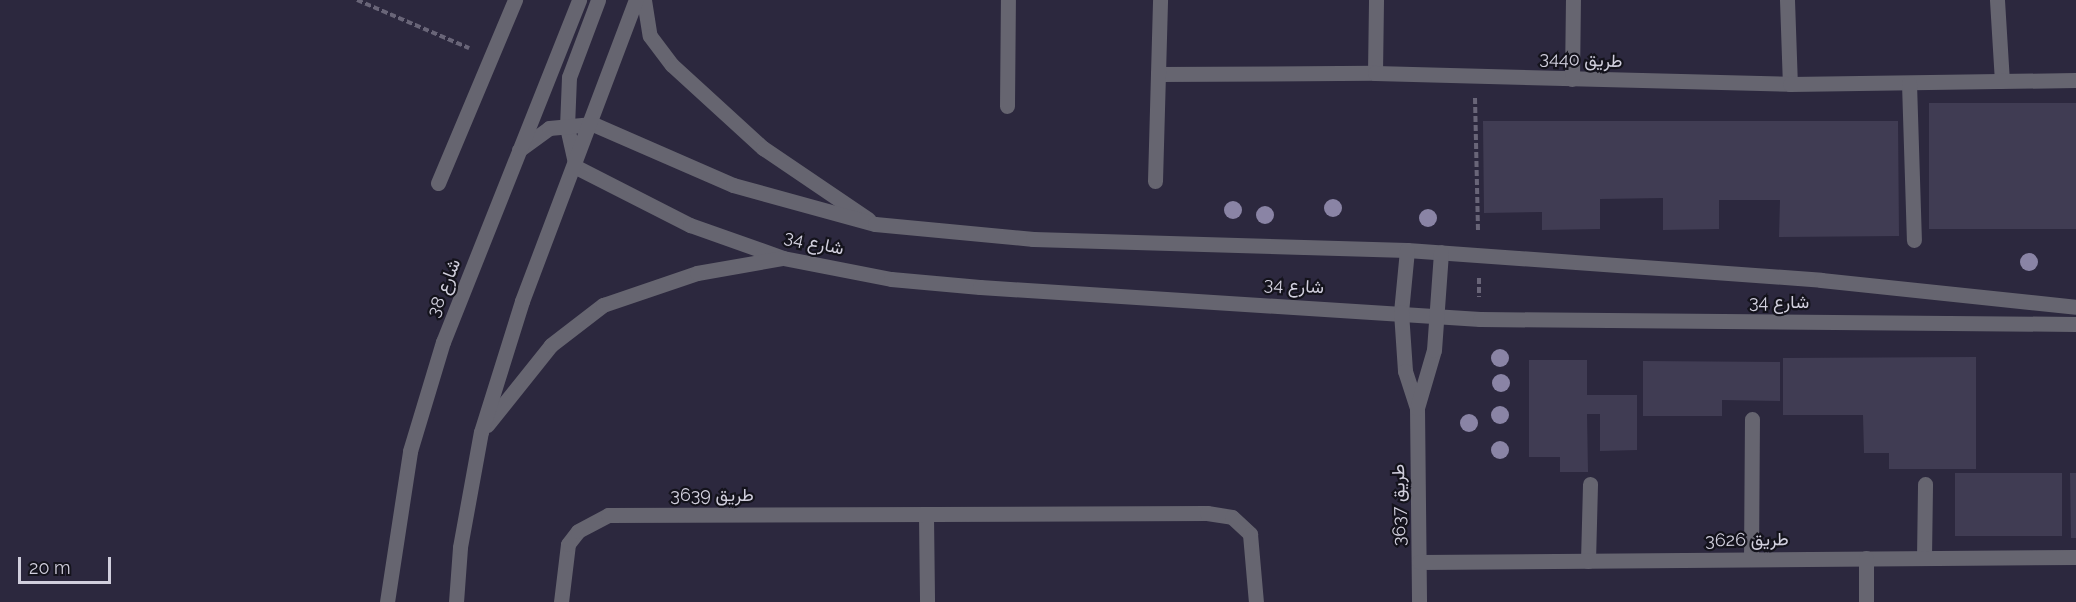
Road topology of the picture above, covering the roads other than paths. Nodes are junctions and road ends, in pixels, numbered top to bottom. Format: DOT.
graph roads {
  1 [pos="515,0"];
  2 [pos="579,0"];
  3 [pos="598,0"];
  4 [pos="636,0"];
  5 [pos="644,0"];
  6 [pos="1008,0"];
  7 [pos="1160,0"];
  8 [pos="1376,0"];
  9 [pos="1573,0"];
  10 [pos="1787,0"];
  11 [pos="1997,0"];
  12 [pos="1375,73"];
  13 [pos="1158,74"];
  14 [pos="1572,79"];
  15 [pos="2076,80"];
  16 [pos="2002,81"];
  17 [pos="1909,83"];
  18 [pos="1790,84"];
  19 [pos="1007,106"];
  20 [pos="567,124"];
  21 [pos="592,124"];
  22 [pos="519,150"];
  23 [pos="576,167"];
  24 [pos="1155,181"];
  25 [pos="438,183"];
  26 [pos="875,224"];
  27 [pos="1914,240"];
  28 [pos="1407,250"];
  29 [pos="1441,252"];
  30 [pos="783,258"];
  31 [pos="2076,307"];
  32 [pos="1401,312"];
  33 [pos="1434,314"];
  34 [pos="2076,324"];
  35 [pos="1417,408"];
  36 [pos="1752,419"];
  37 [pos="481,432"];
  38 [pos="1590,484"];
  39 [pos="1925,484"];
  40 [pos="926,516"];
  41 [pos="2076,557"];
  42 [pos="1866,558"];
  43 [pos="1924,558"];
  44 [pos="1751,559"];
  45 [pos="1588,561"];
  46 [pos="1419,562"];
  47 [pos="387,602"];
  48 [pos="456,602"];
  49 [pos="561,602"];
  50 [pos="927,602"];
  51 [pos="1256,602"];
  52 [pos="1419,602"];
  53 [pos="1866,602"];
  1 -- 25 [label="street"];
  2 -- 22 [label="street, شارع 38"];
  3 -- 20 [label="street"];
  4 -- 21 [label="street"];
  5 -- 26 [label="street"];
  6 -- 19 [label="street"];
  7 -- 13 [label="street"];
  8 -- 12 [label="street"];
  9 -- 14 [label="street"];
  10 -- 18 [label="street"];
  11 -- 16 [label="street"];
  12 -- 13 [label="street, طريق 3440"];
  12 -- 14 [label="street, طريق 3440"];
  13 -- 24 [label="street"];
  14 -- 18 [label="street, طريق 3440"];
  15 -- 16 [label="street, طريق 3440"];
  16 -- 17 [label="street, طريق 3440"];
  17 -- 18 [label="street, طريق 3440"];
  17 -- 27 [label="street"];
  20 -- 21 [label="street, شارع 34"];
  20 -- 22 [label="street, شارع 34"];
  20 -- 23 [label="street"];
  21 -- 23 [label="street"];
  21 -- 26 [label="street, شارع 34"];
  22 -- 47 [label="street, شارع 38"];
  23 -- 30 [label="street, شارع 34"];
  23 -- 37 [label="street"];
  26 -- 28 [label="street, شارع 34"];
  28 -- 29 [label="street, شارع 34"];
  28 -- 32 [label="street, طريق 3637"];
  29 -- 31 [label="street, شارع 34"];
  29 -- 33 [label="street, طريق 3637"];
  30 -- 32 [label="street, شارع 34"];
  30 -- 37 [label="street"];
  32 -- 33 [label="street, شارع 34"];
  32 -- 35 [label="street, طريق 3637"];
  33 -- 34 [label="street, شارع 34"];
  33 -- 35 [label="street, طريق 3637"];
  35 -- 46 [label="street, طريق 3637"];
  36 -- 44 [label="street"];
  37 -- 48 [label="street"];
  38 -- 45 [label="street"];
  39 -- 43 [label="street"];
  40 -- 49 [label="street, طريق 3639"];
  40 -- 50 [label="street"];
  40 -- 51 [label="street, طريق 3639"];
  41 -- 43 [label="street, طريق 3626"];
  42 -- 43 [label="street, طريق 3626"];
  42 -- 44 [label="street, طريق 3626"];
  42 -- 53 [label="street"];
  44 -- 45 [label="street, طريق 3626"];
  45 -- 46 [label="street, طريق 3626"];
  46 -- 52 [label="street, طريق 3637"];
}
